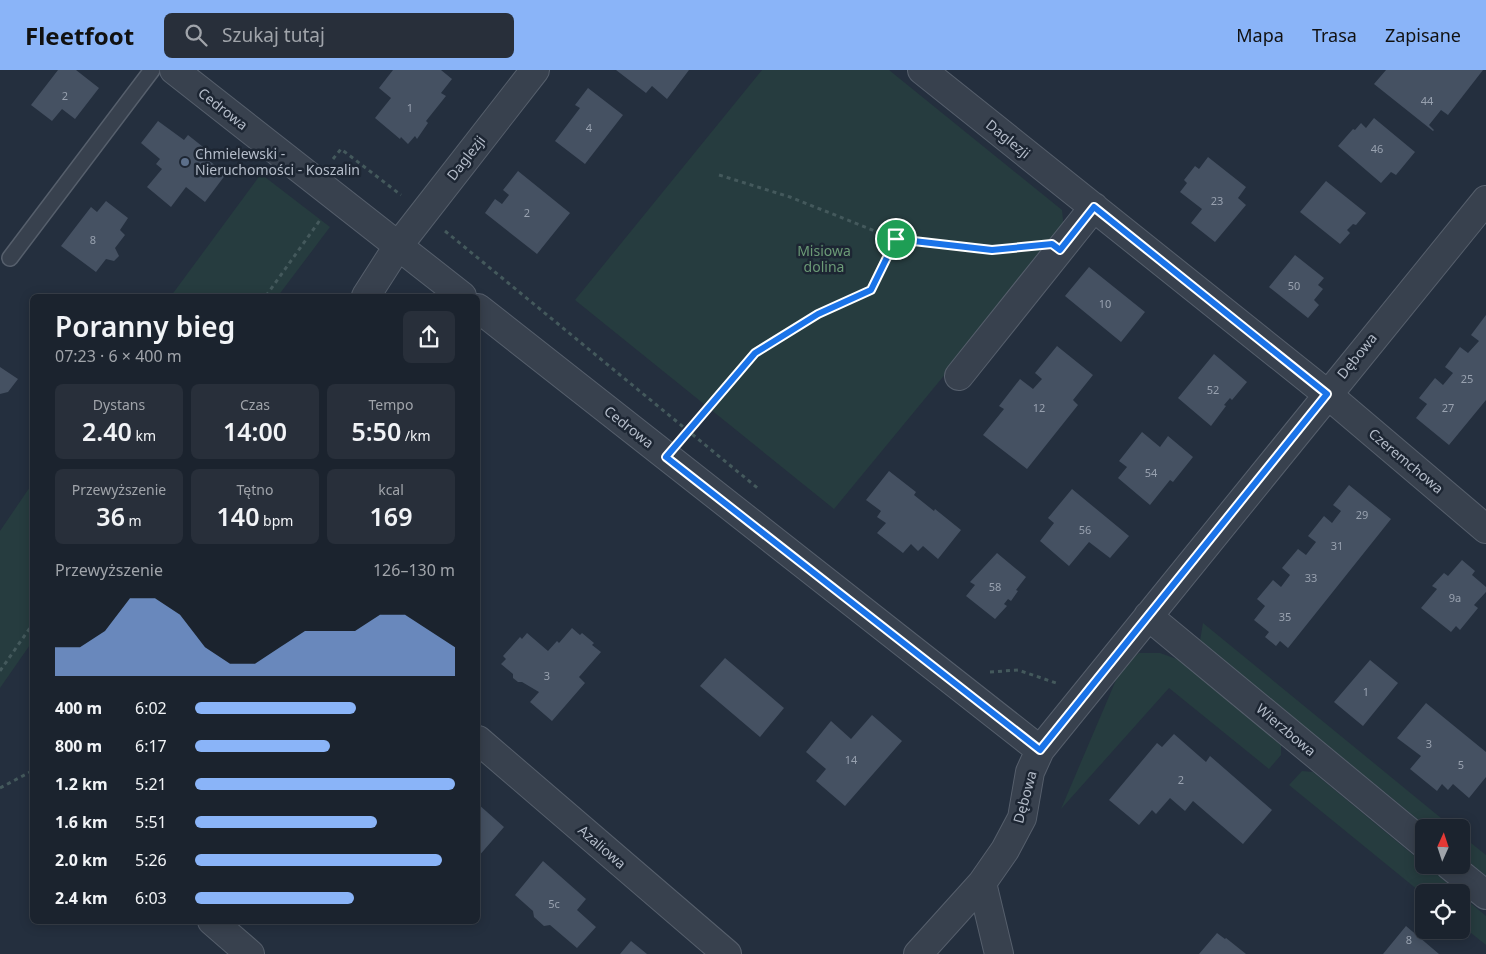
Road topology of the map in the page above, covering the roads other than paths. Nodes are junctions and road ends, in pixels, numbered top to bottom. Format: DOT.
graph roads {
  1 [pos="152,70"];
  2 [pos="174,70"];
  3 [pos="535,70"];
  4 [pos="922,70"];
  5 [pos="1486,200"];
  6 [pos="1094,207"];
  7 [pos="398,246"];
  8 [pos="10,258"];
  9 [pos="367,294"];
  10 [pos="459,294"];
  11 [pos="480,310"];
  12 [pos="959,376"];
  13 [pos="1327,394"];
  14 [pos="1486,529"];
  15 [pos="1148,616"];
  16 [pos="480,742"];
  17 [pos="1040,750"];
  18 [pos="1415,837"];
  19 [pos="1460,874"];
  20 [pos="982,883"];
  21 [pos="1486,895"];
  22 [pos="215,924"];
  23 [pos="250,954"];
  24 [pos="727,954"];
  25 [pos="918,954"];
  26 [pos="999,954"];
  1 -- 8 [label="lane"];
  2 -- 7 [label="street, Cedrowa"];
  3 -- 7 [label="street, Daglezji"];
  4 -- 6 [label="street, Daglezji"];
  5 -- 13 [label="street, Dębowa"];
  6 -- 12 [label="street"];
  6 -- 13 [label="street, Daglezji"];
  7 -- 9 [label="street"];
  7 -- 10 [label="street, Cedrowa"];
  11 -- 17 [label="street, Cedrowa"];
  13 -- 14 [label="street, Czeremchowa"];
  13 -- 15 [label="street, Dębowa"];
  15 -- 17 [label="street, Dębowa"];
  15 -- 18 [label="street, Wierzbowa"];
  16 -- 24 [label="street, Azaliowa"];
  17 -- 20 [label="street, Dębowa"];
  19 -- 21 [label="street"];
  20 -- 25 [label="street, Dębowa"];
  20 -- 26 [label="street"];
  22 -- 23 [label="street"];
}
